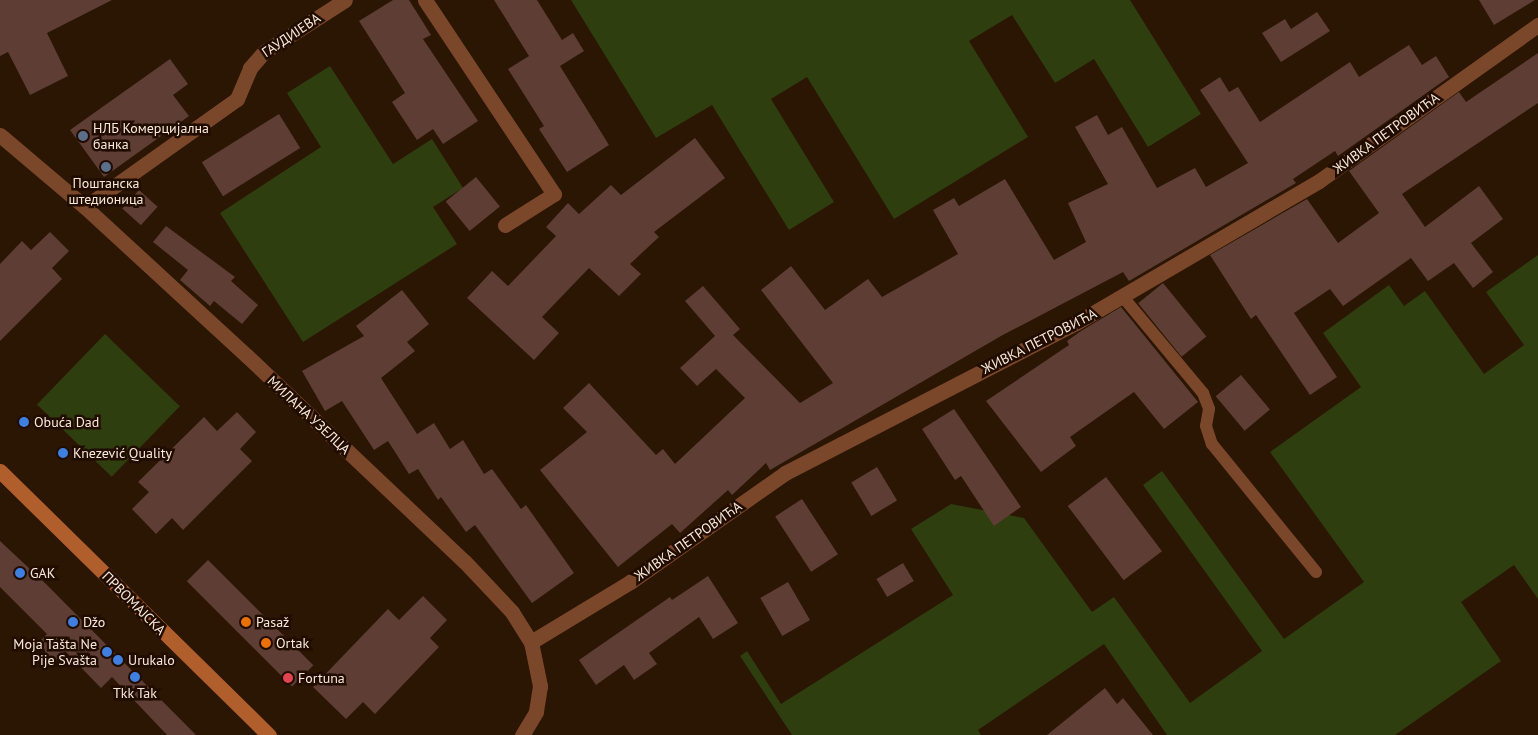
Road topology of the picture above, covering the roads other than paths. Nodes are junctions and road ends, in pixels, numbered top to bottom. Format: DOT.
graph roads {
  1 [pos="345,0"];
  2 [pos="425,0"];
  3 [pos="1538,25"];
  4 [pos="0,135"];
  5 [pos="85,207"];
  6 [pos="505,225"];
  7 [pos="1123,297"];
  8 [pos="0,471"];
  9 [pos="1316,572"];
  10 [pos="531,642"];
  11 [pos="269,735"];
  12 [pos="522,735"];
  1 -- 5 [label="street, ГАУДИЈЕВА"];
  2 -- 6 [label="street"];
  3 -- 7 [label="street, ЖИВКА ПЕТРОВИЋА"];
  4 -- 5 [label="street, МИЛАНА УЗЕЛЦА"];
  5 -- 10 [label="street, МИЛАНА УЗЕЛЦА"];
  7 -- 9 [label="lane"];
  7 -- 10 [label="street, ЖИВКА ПЕТРОВИЋА"];
  8 -- 11 [label="main road, ПРВОМАЈСКА"];
  10 -- 12 [label="street, МИЛАНА УЗЕЛЦА"];
}
